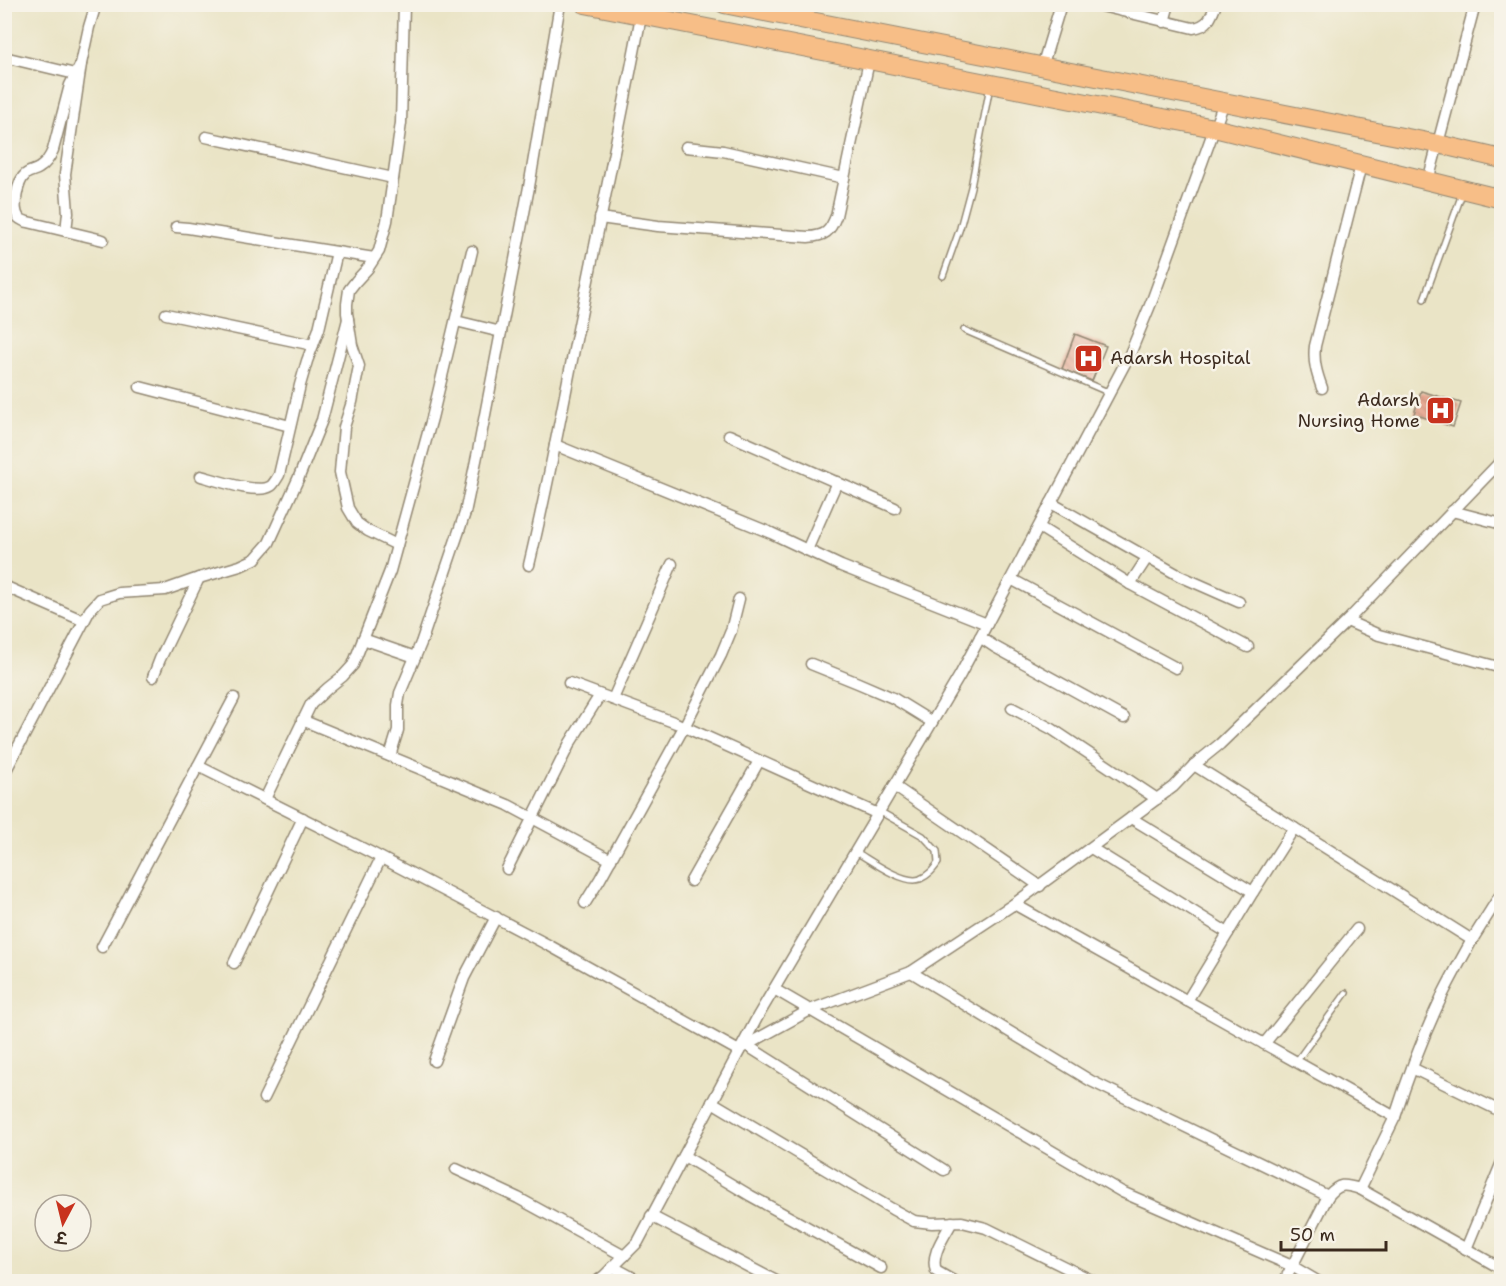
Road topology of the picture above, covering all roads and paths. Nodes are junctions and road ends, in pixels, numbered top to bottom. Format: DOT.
graph roads {
  1 [pos="96,4"];
  2 [pos="404,4"];
  3 [pos="560,4"];
  4 [pos="585,4"];
  5 [pos="724,4"];
  6 [pos="1060,4"];
  7 [pos="1093,4"];
  8 [pos="1169,4"];
  9 [pos="1216,4"];
  10 [pos="1475,4"];
  11 [pos="641,16"];
  12 [pos="1164,22"];
  13 [pos="4,57"];
  14 [pos="868,61"];
  15 [pos="1042,67"];
  16 [pos="78,69"];
  17 [pos="990,85"];
  18 [pos="1224,102"];
  19 [pos="1214,128"];
  20 [pos="206,137"];
  21 [pos="1438,144"];
  22 [pos="686,147"];
  23 [pos="1502,159"];
  24 [pos="1361,165"];
  25 [pos="393,178"];
  26 [pos="844,178"];
  27 [pos="1428,181"];
  28 [pos="1464,190"];
  29 [pos="1502,199"];
  30 [pos="600,218"];
  31 [pos="176,227"];
  32 [pos="66,231"];
  33 [pos="104,240"];
  34 [pos="472,251"];
  35 [pos="337,252"];
  36 [pos="374,258"];
  37 [pos="943,276"];
  38 [pos="1424,299"];
  39 [pos="166,314"];
  40 [pos="348,319"];
  41 [pos="456,321"];
  42 [pos="964,330"];
  43 [pos="501,332"];
  44 [pos="313,345"];
  45 [pos="140,387"];
  46 [pos="1322,388"];
  47 [pos="1110,393"];
  48 [pos="290,426"];
  49 [pos="729,435"];
  50 [pos="555,445"];
  51 [pos="1502,460"];
  52 [pos="201,476"];
  53 [pos="837,483"];
  54 [pos="1051,503"];
  55 [pos="895,508"];
  56 [pos="1452,511"];
  57 [pos="1502,524"];
  58 [pos="1038,527"];
  59 [pos="397,545"];
  60 [pos="807,550"];
  61 [pos="1147,558"];
  62 [pos="672,564"];
  63 [pos="529,565"];
  64 [pos="198,578"];
  65 [pos="1011,579"];
  66 [pos="1130,584"];
  67 [pos="5,587"];
  68 [pos="739,599"];
  69 [pos="1239,602"];
  70 [pos="84,621"];
  71 [pos="1347,621"];
  72 [pos="987,624"];
  73 [pos="980,637"];
  74 [pos="363,639"];
  75 [pos="1248,647"];
  76 [pos="415,657"];
  77 [pos="811,664"];
  78 [pos="1176,668"];
  79 [pos="1502,668"];
  80 [pos="153,677"];
  81 [pos="568,683"];
  82 [pos="600,694"];
  83 [pos="234,698"];
  84 [pos="613,699"];
  85 [pos="1012,708"];
  86 [pos="1124,718"];
  87 [pos="302,720"];
  88 [pos="932,722"];
  89 [pos="684,727"];
  90 [pos="390,756"];
  91 [pos="759,760"];
  92 [pos="1194,765"];
  93 [pos="198,766"];
  94 [pos="4,774"];
  95 [pos="894,786"];
  96 [pos="265,799"];
  97 [pos="1157,799"];
  98 [pos="878,812"];
  99 [pos="303,818"];
  100 [pos="532,818"];
  101 [pos="1131,818"];
  102 [pos="1294,828"];
  103 [pos="1091,848"];
  104 [pos="855,851"];
  105 [pos="381,858"];
  106 [pos="611,860"];
  107 [pos="507,868"];
  108 [pos="691,881"];
  109 [pos="1040,886"];
  110 [pos="1253,892"];
  111 [pos="1501,896"];
  112 [pos="585,903"];
  113 [pos="1014,904"];
  114 [pos="496,917"];
  115 [pos="1357,929"];
  116 [pos="1228,933"];
  117 [pos="1472,940"];
  118 [pos="102,947"];
  119 [pos="234,963"];
  120 [pos="911,972"];
  121 [pos="774,989"];
  122 [pos="1346,993"];
  123 [pos="1187,1001"];
  124 [pos="810,1010"];
  125 [pos="1264,1044"];
  126 [pos="742,1048"];
  127 [pos="434,1061"];
  128 [pos="1296,1062"];
  129 [pos="1412,1068"];
  130 [pos="264,1098"];
  131 [pos="712,1102"];
  132 [pos="1502,1112"];
  133 [pos="1395,1117"];
  134 [pos="684,1156"];
  135 [pos="1502,1162"];
  136 [pos="456,1168"];
  137 [pos="944,1170"];
  138 [pos="1360,1189"];
  139 [pos="1328,1196"];
  140 [pos="651,1216"];
  141 [pos="952,1222"];
  142 [pos="1466,1249"];
  143 [pos="624,1256"];
  144 [pos="1292,1266"];
  145 [pos="613,1267"];
  146 [pos="881,1268"];
  147 [pos="1502,1269"];
  148 [pos="596,1281"];
  149 [pos="641,1281"];
  150 [pos="778,1281"];
  151 [pos="955,1281"];
  152 [pos="1095,1281"];
  153 [pos="1284,1281"];
  154 [pos="1319,1281"];
  1 -- 16 [label="street"];
  2 -- 25 [label="street"];
  3 -- 43 [label="street"];
  4 -- 11 [label="main road"];
  5 -- 15 [label="main road"];
  6 -- 15 [label="street"];
  7 -- 12 [label="street"];
  8 -- 12 [label="street"];
  9 -- 12 [label="street"];
  10 -- 21 [label="street"];
  11 -- 14 [label="main road"];
  11 -- 30 [label="street"];
  13 -- 16 [label="street"];
  14 -- 17 [label="main road"];
  14 -- 26 [label="street"];
  15 -- 18 [label="main road"];
  16 -- 32 [label="street"];
  16 -- 32 [label="street"];
  17 -- 19 [label="main road"];
  17 -- 37 [label="lane"];
  18 -- 19 [label="street"];
  18 -- 21 [label="main road"];
  19 -- 24 [label="main road"];
  19 -- 47 [label="street"];
  20 -- 25 [label="street"];
  21 -- 23 [label="main road"];
  21 -- 27 [label="street"];
  22 -- 26 [label="street"];
  24 -- 27 [label="main road"];
  24 -- 46 [label="street"];
  25 -- 36 [label="street"];
  26 -- 30 [label="street"];
  27 -- 28 [label="main road"];
  28 -- 29 [label="main road"];
  28 -- 38 [label="lane"];
  30 -- 50 [label="street"];
  31 -- 35 [label="street"];
  32 -- 33 [label="street"];
  34 -- 41 [label="street"];
  35 -- 36 [label="street"];
  35 -- 44 [label="street"];
  36 -- 40 [label="street"];
  39 -- 44 [label="street"];
  40 -- 59 [label="street"];
  40 -- 64 [label="street"];
  41 -- 43 [label="street"];
  41 -- 59 [label="street"];
  42 -- 47 [label="lane"];
  43 -- 76 [label="street"];
  44 -- 48 [label="street"];
  45 -- 48 [label="street"];
  47 -- 54 [label="street"];
  48 -- 52 [label="street"];
  49 -- 53 [label="street"];
  50 -- 60 [label="street"];
  50 -- 63 [label="street"];
  51 -- 56 [label="street"];
  53 -- 55 [label="street"];
  53 -- 60 [label="street"];
  54 -- 58 [label="street"];
  54 -- 61 [label="street"];
  56 -- 57 [label="street"];
  56 -- 71 [label="street"];
  58 -- 65 [label="street"];
  58 -- 66 [label="street"];
  59 -- 74 [label="street"];
  60 -- 72 [label="street"];
  61 -- 66 [label="street"];
  61 -- 69 [label="street"];
  62 -- 84 [label="street"];
  64 -- 70 [label="street"];
  64 -- 80 [label="street"];
  65 -- 72 [label="street"];
  65 -- 78 [label="street"];
  66 -- 75 [label="street"];
  67 -- 70 [label="street"];
  68 -- 89 [label="street"];
  70 -- 94 [label="street"];
  71 -- 79 [label="street"];
  71 -- 92 [label="street"];
  72 -- 73 [label="street"];
  73 -- 86 [label="street"];
  73 -- 88 [label="street"];
  74 -- 76 [label="street"];
  74 -- 87 [label="street"];
  76 -- 90 [label="street"];
  77 -- 88 [label="street"];
  81 -- 82 [label="street"];
  82 -- 84 [label="street"];
  82 -- 100 [label="street"];
  83 -- 93 [label="street"];
  84 -- 89 [label="street"];
  85 -- 97 [label="street"];
  87 -- 90 [label="street"];
  87 -- 96 [label="street"];
  88 -- 95 [label="street"];
  89 -- 91 [label="street"];
  89 -- 106 [label="street"];
  90 -- 100 [label="street"];
  91 -- 98 [label="street"];
  91 -- 108 [label="street"];
  92 -- 97 [label="street"];
  92 -- 102 [label="street"];
  93 -- 96 [label="street"];
  93 -- 118 [label="street"];
  95 -- 98 [label="street"];
  95 -- 109 [label="street"];
  96 -- 99 [label="street"];
  97 -- 101 [label="street"];
  98 -- 104 [label="street"];
  98 -- 104 [label="lane"];
  99 -- 105 [label="street"];
  99 -- 119 [label="street"];
  100 -- 106 [label="street"];
  100 -- 107 [label="street"];
  101 -- 103 [label="street"];
  101 -- 110 [label="street"];
  102 -- 110 [label="street"];
  102 -- 117 [label="street"];
  103 -- 109 [label="street"];
  103 -- 116 [label="street"];
  104 -- 121 [label="street"];
  105 -- 114 [label="street"];
  105 -- 130 [label="street"];
  106 -- 112 [label="street"];
  109 -- 113 [label="street"];
  110 -- 116 [label="street"];
  111 -- 117 [label="street"];
  113 -- 120 [label="street"];
  113 -- 123 [label="street"];
  114 -- 126 [label="street"];
  114 -- 127 [label="street"];
  115 -- 125 [label="street"];
  116 -- 123 [label="street"];
  117 -- 129 [label="street"];
  120 -- 124 [label="street"];
  120 -- 139 [label="street"];
  121 -- 124 [label="street"];
  121 -- 126 [label="street"];
  122 -- 128 [label="lane"];
  123 -- 125 [label="street"];
  124 -- 126 [label="street"];
  124 -- 144 [label="street"];
  125 -- 128 [label="street"];
  126 -- 131 [label="street"];
  126 -- 137 [label="street"];
  128 -- 133 [label="street"];
  129 -- 132 [label="street"];
  129 -- 133 [label="street"];
  131 -- 134 [label="street"];
  131 -- 141 [label="street"];
  133 -- 138 [label="street"];
  134 -- 140 [label="street"];
  134 -- 146 [label="street"];
  135 -- 142 [label="street"];
  136 -- 143 [label="street"];
  138 -- 139 [label="street"];
  138 -- 142 [label="street"];
  139 -- 144 [label="street"];
  140 -- 143 [label="street"];
  140 -- 150 [label="street"];
  141 -- 151 [label="street"];
  141 -- 152 [label="street"];
  142 -- 147 [label="street"];
  143 -- 145 [label="street"];
  144 -- 153 [label="street"];
  144 -- 154 [label="street"];
  145 -- 148 [label="street"];
  145 -- 149 [label="street"];
}
